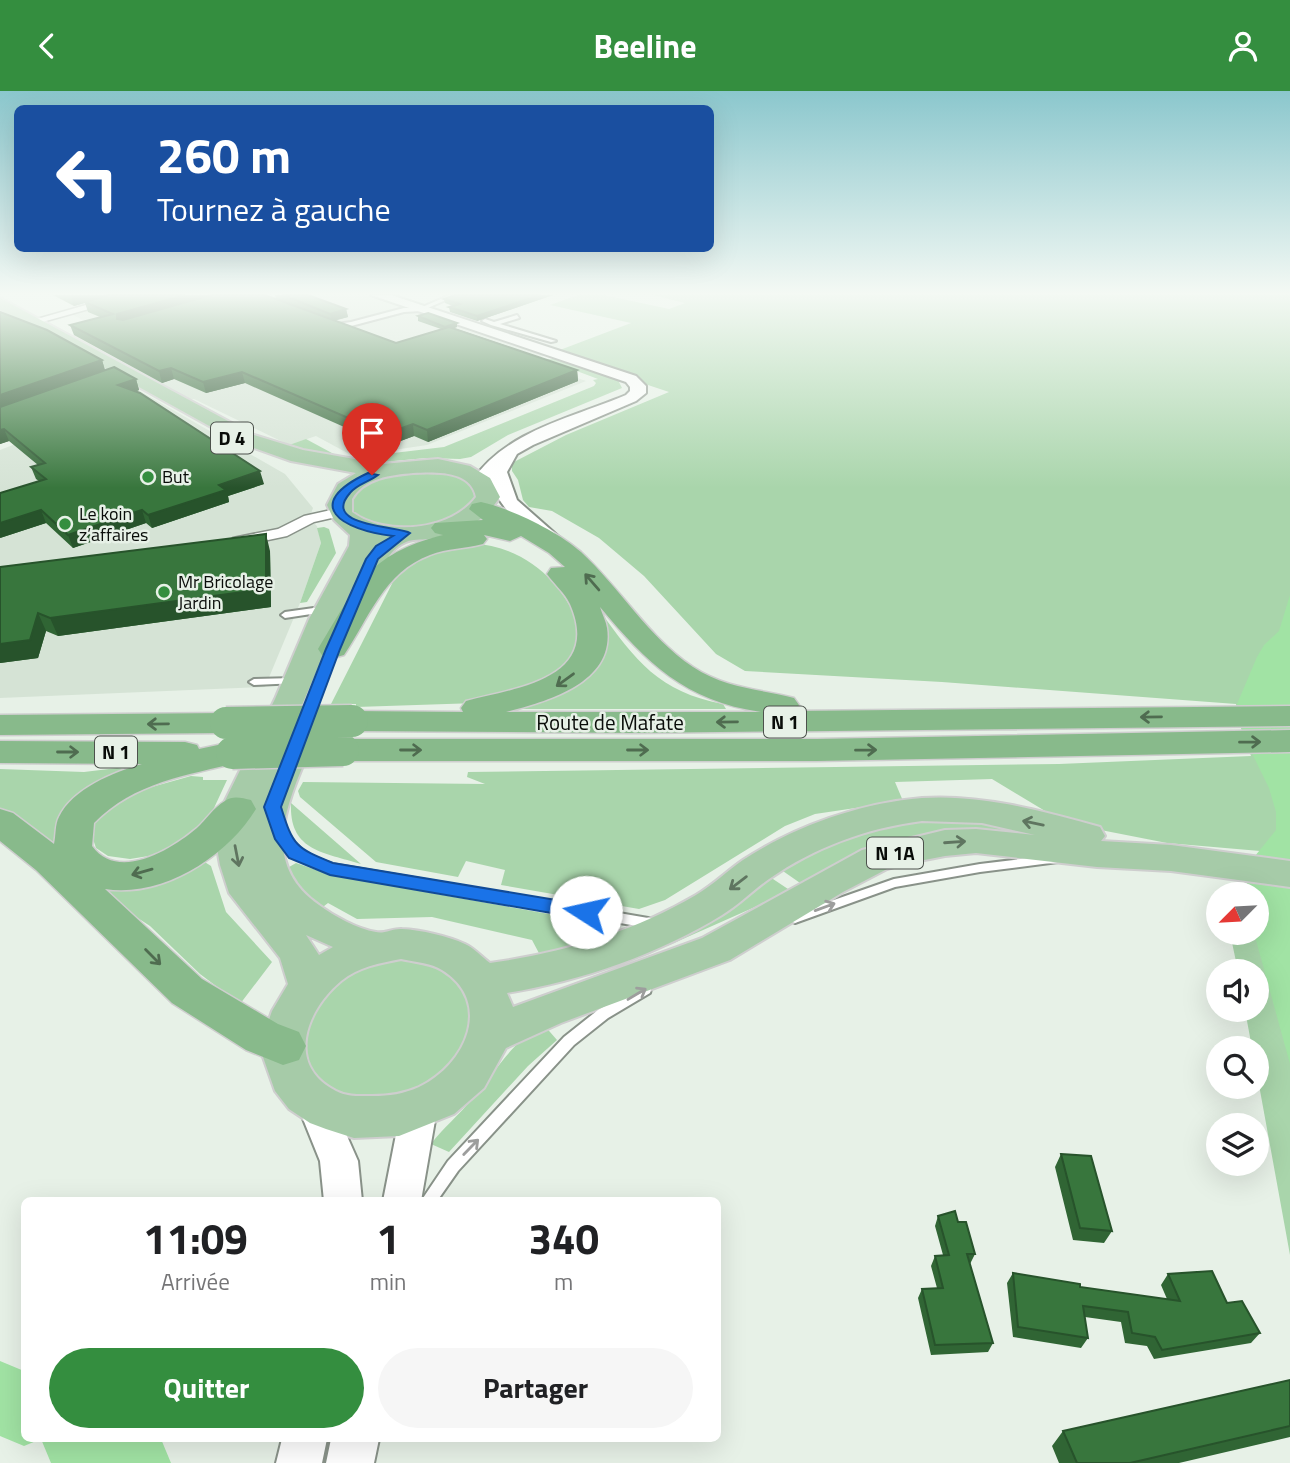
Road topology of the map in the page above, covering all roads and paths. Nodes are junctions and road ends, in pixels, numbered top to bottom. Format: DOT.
graph roads {
  1 [pos="88,359"];
  2 [pos="100,359"];
  3 [pos="577,359"];
  4 [pos="614,374"];
  5 [pos="509,453"];
  6 [pos="450,468"];
  7 [pos="383,471"];
  8 [pos="481,481"];
  9 [pos="348,488"];
  10 [pos="481,509"];
  11 [pos="348,519"];
  12 [pos="444,528"];
  13 [pos="404,533"];
  14 [pos="222,543"];
  15 [pos="557,557"];
  16 [pos="328,608"];
  17 [pos="285,615"];
  18 [pos="333,649"];
  19 [pos="298,681"];
  20 [pos="254,682"];
  21 [pos="1290,716"];
  22 [pos="1055,719"];
  23 [pos="0,725"];
  24 [pos="347,736"];
  25 [pos="229,738"];
  26 [pos="1290,741"];
  27 [pos="0,752"];
  28 [pos="255,808"];
  29 [pos="0,823"];
  30 [pos="1171,858"];
  31 [pos="1290,874"];
  32 [pos="667,926"];
  33 [pos="375,948"];
  34 [pos="716,949"];
  35 [pos="483,980"];
  36 [pos="309,986"];
  37 [pos="491,1035"];
  38 [pos="283,1045"];
  39 [pos="315,1104"];
  40 [pos="419,1109"];
  41 [pos="330,1197"];
  42 [pos="343,1197"];
  43 [pos="403,1197"];
  44 [pos="431,1197"];
  45 [pos="304,1442"];
  46 [pos="353,1442"];
  47 [pos="369,1442"];
  48 [pos="299,1463"];
  49 [pos="349,1463"];
  50 [pos="365,1463"];
  1 -- 9 [label="main road, D 4"];
  2 -- 7 [label="main road, D 4"];
  3 -- 4 [label="street"];
  4 -- 5 [label="street"];
  4 -- 6 [label="street"];
  5 -- 8 [label="street"];
  5 -- 15 [label="street"];
  6 -- 7 [label="main road"];
  6 -- 8 [label="main road"];
  7 -- 9 [label="main road"];
  8 -- 10 [label="main road"];
  9 -- 11 [label="main road"];
  10 -- 12 [label="main road"];
  10 -- 15 [label="highway"];
  11 -- 13 [label="main road"];
  11 -- 14 [label="street"];
  11 -- 16 [label="main road"];
  12 -- 13 [label="main road"];
  12 -- 15 [label="highway"];
  13 -- 18 [label="main road"];
  15 -- 18 [label="highway"];
  22 -- 15 [label="highway, one-way"];
  15 -- 24 [label="highway, one-way"];
  16 -- 17 [label="lane"];
  16 -- 19 [label="main road"];
  18 -- 28 [label="main road"];
  19 -- 20 [label="lane"];
  19 -- 28 [label="main road"];
  21 -- 22 [label="highway, Route de Mafate / N 1, one-way"];
  22 -- 24 [label="highway, Route de Mafate / N 1, one-way"];
  25 -- 23 [label="highway, Route de Mafate / N 1, one-way"];
  24 -- 25 [label="highway, Route de Mafate / N 1, bridge"];
  24 -- 26 [label="highway, Route de Mafate / N 1, one-way"];
  27 -- 25 [label="highway, Route de Mafate / N 1, one-way"];
  28 -- 25 [label="highway, one-way"];
  28 -- 32 [label="lane"];
  28 -- 33 [label="main road"];
  28 -- 36 [label="main road, one-way"];
  29 -- 38 [label="highway, one-way"];
  30 -- 31 [label="main road, N 1A"];
  30 -- 32 [label="main road, N 1A, one-way"];
  34 -- 30 [label="main road, N 1A, one-way"];
  32 -- 35 [label="main road, N 1A"];
  33 -- 35 [label="main road"];
  33 -- 36 [label="main road"];
  34 -- 37 [label="main road, N 1A"];
  44 -- 34 [label="lane, one-way"];
  35 -- 37 [label="main road"];
  36 -- 38 [label="main road"];
  37 -- 40 [label="main road"];
  38 -- 39 [label="main road"];
  39 -- 40 [label="main road"];
  39 -- 41 [label="lane"];
  39 -- 42 [label="street"];
  40 -- 43 [label="street"];
  45 -- 48 [label="street"];
  46 -- 49 [label="street"];
  47 -- 50 [label="lane"];
}
